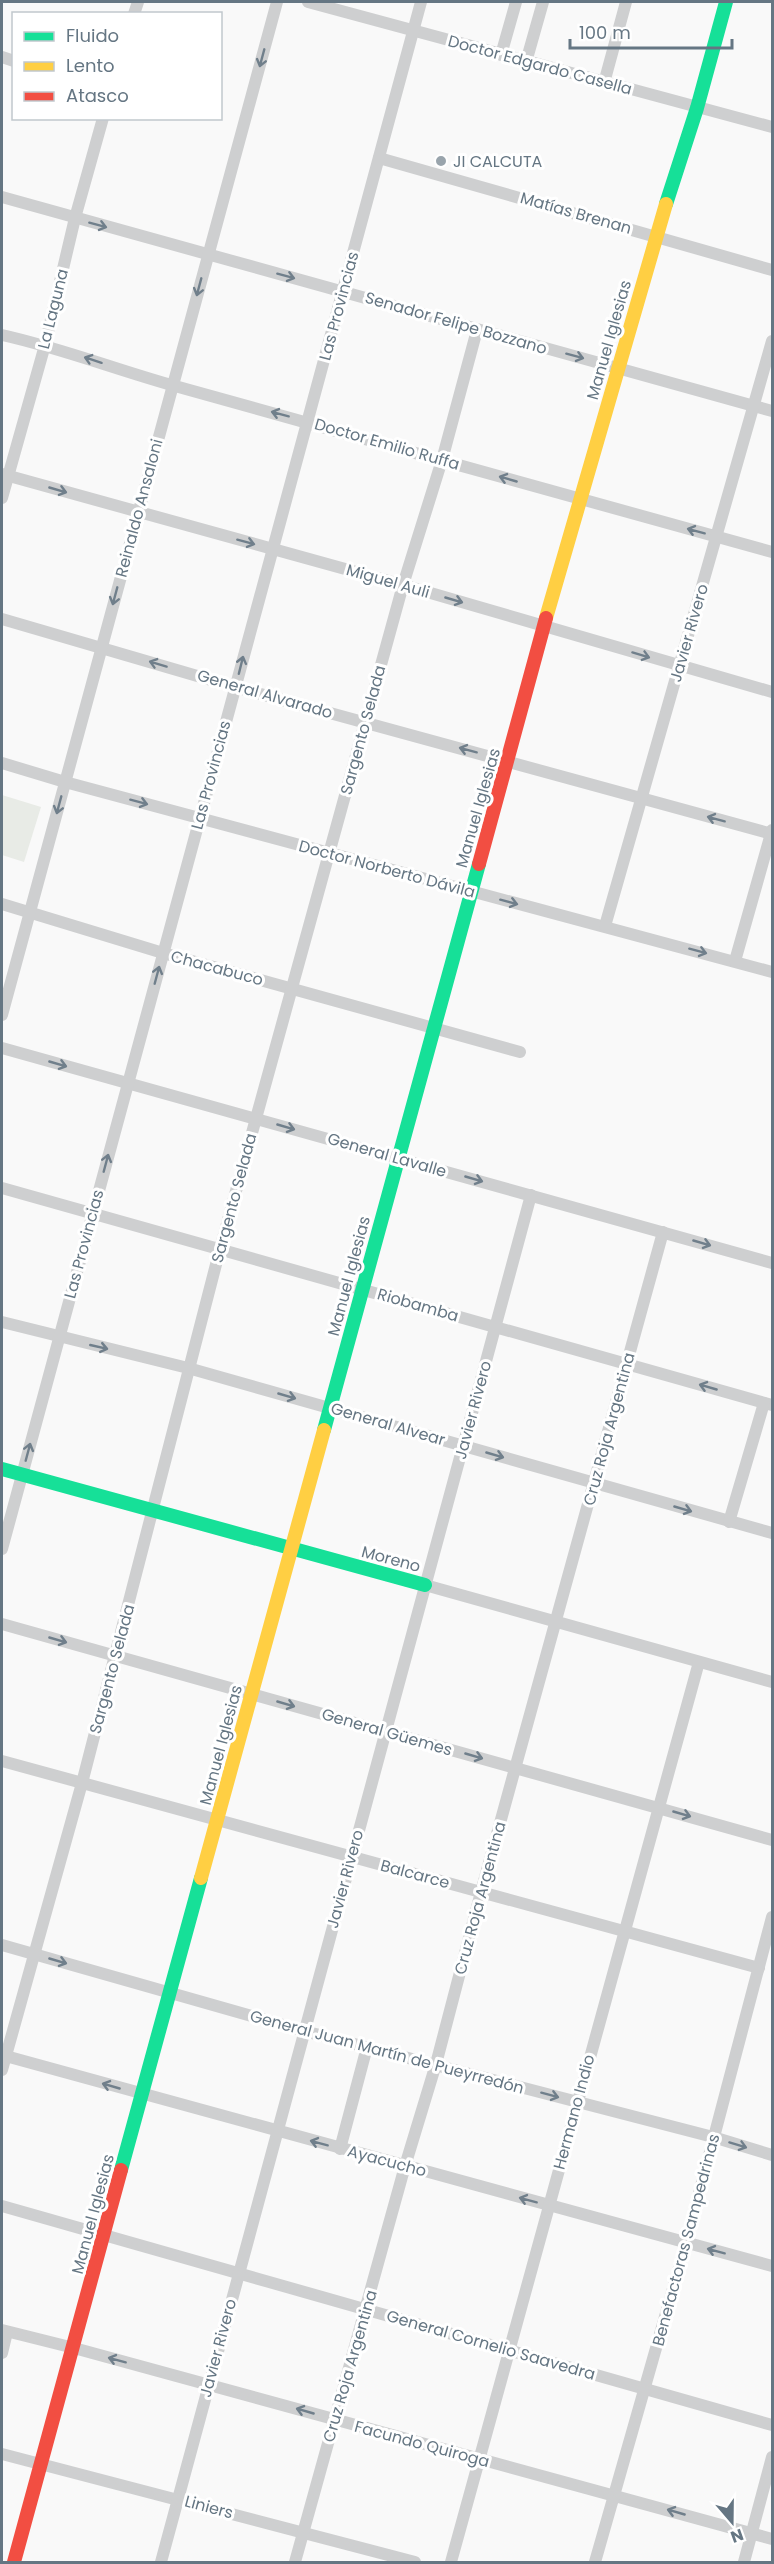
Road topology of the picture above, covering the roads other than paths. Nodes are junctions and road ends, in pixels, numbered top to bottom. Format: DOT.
graph roads {
  1 [pos="277,2"];
  2 [pos="308,2"];
  3 [pos="421,2"];
  4 [pos="516,2"];
  5 [pos="543,2"];
  6 [pos="626,2"];
  7 [pos="726,2"];
  8 [pos="413,31"];
  9 [pos="501,55"];
  10 [pos="526,62"];
  11 [pos="604,83"];
  12 [pos="697,108"];
  13 [pos="102,120"];
  14 [pos="772,127"];
  15 [pos="379,158"];
  16 [pos="2,197"];
  17 [pos="75,218"];
  18 [pos="656,235"];
  19 [pos="208,254"];
  20 [pos="772,270"];
  21 [pos="343,291"];
  22 [pos="477,330"];
  23 [pos="2,335"];
  24 [pos="772,340"];
  25 [pos="45,345"];
  26 [pos="618,368"];
  27 [pos="173,385"];
  28 [pos="754,406"];
  29 [pos="772,411"];
  30 [pos="308,421"];
  31 [pos="442,460"];
  32 [pos="5,475"];
  33 [pos="2,498"];
  34 [pos="580,501"];
  35 [pos="139,513"];
  36 [pos="716,537"];
  37 [pos="271,549"];
  38 [pos="772,552"];
  39 [pos="403,585"];
  40 [pos="2,619"];
  41 [pos="544,626"];
  42 [pos="102,647"];
  43 [pos="679,667"];
  44 [pos="236,687"];
  45 [pos="772,692"];
  46 [pos="365,722"];
  47 [pos="509,761"];
  48 [pos="2,762"];
  49 [pos="65,782"];
  50 [pos="642,798"];
  51 [pos="200,818"];
  52 [pos="772,833"];
  53 [pos="329,853"];
  54 [pos="471,892"];
  55 [pos="2,904"];
  56 [pos="29,913"];
  57 [pos="605,926"];
  58 [pos="163,953"];
  59 [pos="735,961"];
  60 [pos="772,972"];
  61 [pos="292,988"];
  62 [pos="2,1015"];
  63 [pos="434,1028"];
  64 [pos="2,1048"];
  65 [pos="520,1052"];
  66 [pos="128,1083"];
  67 [pos="256,1119"];
  68 [pos="398,1158"];
  69 [pos="2,1188"];
  70 [pos="531,1195"];
  71 [pos="93,1214"];
  72 [pos="663,1232"];
  73 [pos="220,1249"];
  74 [pos="772,1263"];
  75 [pos="362,1289"];
  76 [pos="2,1322"];
  77 [pos="495,1327"];
  78 [pos="59,1338"];
  79 [pos="627,1364"];
  80 [pos="188,1368"];
  81 [pos="769,1404"];
  82 [pos="330,1408"];
  83 [pos="463,1445"];
  84 [pos="2,1468"];
  85 [pos="22,1474"];
  86 [pos="594,1483"];
  87 [pos="152,1511"];
  88 [pos="729,1522"];
  89 [pos="772,1533"];
  90 [pos="291,1548"];
  91 [pos="2,1549"];
  92 [pos="425,1585"];
  93 [pos="556,1622"];
  94 [pos="2,1624"];
  95 [pos="116,1656"];
  96 [pos="699,1662"];
  97 [pos="772,1682"];
  98 [pos="252,1694"];
  99 [pos="385,1731"];
  100 [pos="2,1761"];
  101 [pos="515,1768"];
  102 [pos="82,1783"];
  103 [pos="658,1807"];
  104 [pos="217,1820"];
  105 [pos="772,1840"];
  106 [pos="351,1857"];
  107 [pos="481,1892"];
  108 [pos="772,1917"];
  109 [pos="623,1931"];
  110 [pos="2,1945"];
  111 [pos="34,1955"];
  112 [pos="759,1968"];
  113 [pos="170,1992"];
  114 [pos="304,2031"];
  115 [pos="367,2047"];
  116 [pos="3,2055"];
  117 [pos="436,2064"];
  118 [pos="2,2070"];
  119 [pos="142,2095"];
  120 [pos="577,2103"];
  121 [pos="277,2131"];
  122 [pos="713,2137"];
  123 [pos="340,2149"];
  124 [pos="772,2155"];
  125 [pos="405,2166"];
  126 [pos="548,2205"];
  127 [pos="2,2206"];
  128 [pos="104,2236"];
  129 [pos="686,2242"];
  130 [pos="772,2266"];
  131 [pos="238,2273"];
  132 [pos="366,2308"];
  133 [pos="4,2331"];
  134 [pos="74,2348"];
  135 [pos="509,2350"];
  136 [pos="2,2353"];
  137 [pos="209,2384"];
  138 [pos="645,2389"];
  139 [pos="334,2420"];
  140 [pos="772,2425"];
  141 [pos="2,2454"];
  142 [pos="772,2457"];
  143 [pos="479,2460"];
  144 [pos="41,2464"];
  145 [pos="614,2495"];
  146 [pos="179,2499"];
  147 [pos="304,2533"];
  148 [pos="752,2534"];
  149 [pos="772,2539"];
  150 [pos="14,2562"];
  151 [pos="160,2562"];
  152 [pos="295,2562"];
  153 [pos="415,2562"];
  154 [pos="451,2562"];
  155 [pos="595,2562"];
  156 [pos="744,2562"];
  1 -- 19 [label="street, Reinaldo Ansaloni, one-way"];
  2 -- 8 [label="street, Doctor Edgardo Casella"];
  3 -- 8 [label="street, Las Provincias"];
  4 -- 9 [label="street"];
  5 -- 10 [label="street"];
  6 -- 11 [label="street"];
  7 -- 12 [label="street, Manuel Iglesias"];
  8 -- 9 [label="street, Doctor Edgardo Casella"];
  8 -- 15 [label="street, Las Provincias"];
  9 -- 10 [label="street, Doctor Edgardo Casella"];
  10 -- 11 [label="street, Doctor Edgardo Casella"];
  11 -- 12 [label="street, Doctor Edgardo Casella"];
  12 -- 14 [label="street, Doctor Edgardo Casella"];
  12 -- 18 [label="street, Manuel Iglesias"];
  13 -- 17 [label="street, La Laguna"];
  15 -- 18 [label="street, Matías Brenan"];
  15 -- 21 [label="street, Las Provincias"];
  16 -- 17 [label="street, Senador Felipe Bozzano"];
  17 -- 19 [label="street, Senador Felipe Bozzano, one-way"];
  17 -- 25 [label="street, La Laguna"];
  18 -- 20 [label="street, Matías Brenan"];
  18 -- 26 [label="street, Manuel Iglesias"];
  19 -- 21 [label="street, Senador Felipe Bozzano, one-way"];
  19 -- 27 [label="street, Reinaldo Ansaloni, one-way"];
  21 -- 22 [label="street, Senador Felipe Bozzano"];
  21 -- 30 [label="street, Las Provincias"];
  22 -- 26 [label="street, Senador Felipe Bozzano, one-way"];
  22 -- 31 [label="street, Sargento Selada"];
  23 -- 25 [label="street, Doctor Emilio Ruffa"];
  24 -- 28 [label="street, Javier Rivero"];
  27 -- 25 [label="street, Doctor Emilio Ruffa, one-way"];
  25 -- 32 [label="street, La Laguna"];
  26 -- 28 [label="street, Senador Felipe Bozzano"];
  26 -- 34 [label="street, Manuel Iglesias"];
  30 -- 27 [label="street, Doctor Emilio Ruffa, one-way"];
  27 -- 35 [label="street, Reinaldo Ansaloni"];
  28 -- 29 [label="street, Senador Felipe Bozzano"];
  28 -- 36 [label="street, Javier Rivero"];
  30 -- 31 [label="street, Doctor Emilio Ruffa"];
  30 -- 37 [label="street, Las Provincias"];
  34 -- 31 [label="street, Doctor Emilio Ruffa, one-way"];
  31 -- 39 [label="street, Sargento Selada"];
  32 -- 33 [label="street, La Laguna"];
  32 -- 35 [label="street, Miguel Auli, one-way"];
  36 -- 34 [label="street, Doctor Emilio Ruffa, one-way"];
  34 -- 41 [label="street, Manuel Iglesias"];
  35 -- 37 [label="street, Miguel Auli, one-way"];
  35 -- 42 [label="street, Reinaldo Ansaloni, one-way"];
  36 -- 38 [label="street, Doctor Emilio Ruffa"];
  36 -- 43 [label="street, Javier Rivero"];
  37 -- 39 [label="street, Miguel Auli"];
  44 -- 37 [label="street, Las Provincias, one-way"];
  39 -- 41 [label="street, Miguel Auli, one-way"];
  39 -- 46 [label="street, Sargento Selada"];
  40 -- 42 [label="street, General Alvarado"];
  41 -- 43 [label="street, Miguel Auli, one-way"];
  41 -- 47 [label="street, Manuel Iglesias"];
  44 -- 42 [label="street, General Alvarado, one-way"];
  42 -- 49 [label="street, Reinaldo Ansaloni"];
  43 -- 45 [label="street, Miguel Auli"];
  43 -- 50 [label="street, Javier Rivero"];
  44 -- 46 [label="street, General Alvarado"];
  44 -- 51 [label="street, Las Provincias"];
  47 -- 46 [label="street, General Alvarado, one-way"];
  46 -- 53 [label="street, Sargento Selada"];
  47 -- 50 [label="street, General Alvarado"];
  47 -- 54 [label="street, Manuel Iglesias"];
  48 -- 49 [label="street, Doctor Norberto Dávila"];
  49 -- 51 [label="street, Doctor Norberto Dávila, one-way"];
  49 -- 56 [label="street, Reinaldo Ansaloni, one-way"];
  52 -- 50 [label="street, General Alvarado, one-way"];
  50 -- 57 [label="street, Javier Rivero"];
  51 -- 53 [label="street, Doctor Norberto Dávila"];
  51 -- 58 [label="street, Las Provincias"];
  52 -- 59 [label="street"];
  53 -- 54 [label="street, Doctor Norberto Dávila"];
  53 -- 61 [label="street, Sargento Selada"];
  54 -- 57 [label="street, Doctor Norberto Dávila, one-way"];
  54 -- 63 [label="street, Manuel Iglesias"];
  55 -- 56 [label="street, Chacabuco"];
  56 -- 58 [label="street, Chacabuco"];
  56 -- 62 [label="street, Reinaldo Ansaloni"];
  57 -- 59 [label="street, Doctor Norberto Dávila, one-way"];
  58 -- 61 [label="street, Chacabuco"];
  66 -- 58 [label="street, Las Provincias, one-way"];
  59 -- 60 [label="street, Doctor Norberto Dávila"];
  61 -- 63 [label="street, Chacabuco"];
  61 -- 67 [label="street, Sargento Selada"];
  63 -- 65 [label="street, Chacabuco"];
  63 -- 68 [label="street, Manuel Iglesias"];
  64 -- 66 [label="street, General Lavalle, one-way"];
  66 -- 67 [label="street, General Lavalle"];
  71 -- 66 [label="street, Las Provincias, one-way"];
  67 -- 68 [label="street, General Lavalle, one-way"];
  67 -- 73 [label="street, Sargento Selada"];
  68 -- 70 [label="street, General Lavalle, one-way"];
  68 -- 75 [label="street, Manuel Iglesias"];
  69 -- 71 [label="street, Riobamba"];
  70 -- 72 [label="street, General Lavalle"];
  70 -- 77 [label="street, Javier Rivero"];
  71 -- 73 [label="street, Riobamba"];
  71 -- 78 [label="street, Las Provincias"];
  72 -- 74 [label="street, General Lavalle, one-way"];
  72 -- 79 [label="street, Cruz Roja Argentina"];
  73 -- 75 [label="street, Riobamba"];
  73 -- 80 [label="street, Sargento Selada"];
  75 -- 77 [label="street, Riobamba"];
  75 -- 82 [label="street, Manuel Iglesias"];
  76 -- 78 [label="street, General Alvear"];
  77 -- 79 [label="street, Riobamba"];
  77 -- 83 [label="street, Javier Rivero"];
  78 -- 80 [label="street, General Alvear, one-way"];
  85 -- 78 [label="street, Las Provincias, one-way"];
  81 -- 79 [label="street, Riobamba, one-way"];
  79 -- 86 [label="street, Cruz Roja Argentina"];
  80 -- 82 [label="street, General Alvear, one-way"];
  80 -- 87 [label="street, Sargento Selada"];
  81 -- 88 [label="street"];
  82 -- 83 [label="street, General Alvear"];
  82 -- 90 [label="street, Manuel Iglesias"];
  83 -- 86 [label="street, General Alvear, one-way"];
  83 -- 92 [label="street, Javier Rivero"];
  84 -- 85 [label="street, Moreno"];
  85 -- 87 [label="street, Moreno"];
  85 -- 91 [label="street, Las Provincias"];
  86 -- 88 [label="street, General Alvear, one-way"];
  86 -- 93 [label="street, Cruz Roja Argentina"];
  87 -- 90 [label="street, Moreno"];
  87 -- 95 [label="street, Sargento Selada"];
  88 -- 89 [label="street, General Alvear"];
  90 -- 92 [label="street, Moreno"];
  90 -- 98 [label="street, Manuel Iglesias"];
  92 -- 93 [label="street, Moreno"];
  92 -- 99 [label="street, Javier Rivero"];
  93 -- 96 [label="street, Moreno"];
  93 -- 101 [label="street, Cruz Roja Argentina"];
  94 -- 95 [label="street, General Güemes, one-way"];
  95 -- 98 [label="street, General Güemes"];
  95 -- 102 [label="street, Sargento Selada"];
  96 -- 97 [label="street, Moreno"];
  96 -- 103 [label="street, Hermano Indio"];
  98 -- 99 [label="street, General Güemes, one-way"];
  98 -- 104 [label="street, Manuel Iglesias"];
  99 -- 101 [label="street, General Güemes, one-way"];
  99 -- 106 [label="street, Javier Rivero"];
  100 -- 102 [label="street, Balcarce"];
  101 -- 103 [label="street, General Güemes"];
  101 -- 107 [label="street, Cruz Roja Argentina"];
  102 -- 104 [label="street, Balcarce"];
  102 -- 111 [label="street, Sargento Selada"];
  103 -- 105 [label="street, General Güemes, one-way"];
  103 -- 109 [label="street, Hermano Indio"];
  104 -- 106 [label="street, Balcarce"];
  104 -- 113 [label="street, Manuel Iglesias"];
  106 -- 107 [label="street, Balcarce"];
  106 -- 114 [label="street, Javier Rivero"];
  107 -- 109 [label="street, Balcarce"];
  107 -- 117 [label="street, Cruz Roja Argentina"];
  108 -- 112 [label="street, Benefactoras Sampedrinas"];
  109 -- 112 [label="street, Balcarce"];
  109 -- 120 [label="street, Hermano Indio"];
  110 -- 111 [label="street, General Juan Martín de Pueyrredón"];
  111 -- 113 [label="street, General Juan Martín de Pueyrredón, one-way"];
  111 -- 116 [label="street, Sargento Selada"];
  112 -- 122 [label="street, Benefactoras Sampedrinas"];
  113 -- 114 [label="street, General Juan Martín de Pueyrredón"];
  113 -- 119 [label="street, Manuel Iglesias"];
  114 -- 115 [label="street, General Juan Martín de Pueyrredón"];
  114 -- 121 [label="street, Javier Rivero"];
  115 -- 117 [label="street, General Juan Martín de Pueyrredón"];
  115 -- 123 [label="street"];
  116 -- 118 [label="street, Sargento Selada"];
  119 -- 116 [label="street, Ayacucho, one-way"];
  117 -- 120 [label="street, General Juan Martín de Pueyrredón, one-way"];
  117 -- 125 [label="street, Cruz Roja Argentina"];
  119 -- 121 [label="street, Ayacucho"];
  119 -- 128 [label="street, Manuel Iglesias"];
  120 -- 122 [label="street, General Juan Martín de Pueyrredón"];
  120 -- 126 [label="street, Hermano Indio"];
  123 -- 121 [label="street, Ayacucho, one-way"];
  121 -- 131 [label="street, Javier Rivero"];
  122 -- 124 [label="street, General Juan Martín de Pueyrredón, one-way"];
  122 -- 129 [label="street, Benefactoras Sampedrinas"];
  123 -- 125 [label="street, Ayacucho"];
  126 -- 125 [label="street, Ayacucho, one-way"];
  125 -- 132 [label="street, Cruz Roja Argentina"];
  126 -- 129 [label="street, Ayacucho"];
  126 -- 135 [label="street, Hermano Indio"];
  127 -- 128 [label="street, General Cornelio Saavedra"];
  128 -- 131 [label="street, General Cornelio Saavedra"];
  128 -- 134 [label="street, Manuel Iglesias"];
  130 -- 129 [label="street, Ayacucho, one-way"];
  129 -- 138 [label="street, Benefactoras Sampedrinas"];
  131 -- 132 [label="street, General Cornelio Saavedra"];
  131 -- 137 [label="street, Javier Rivero"];
  132 -- 135 [label="street, General Cornelio Saavedra"];
  132 -- 139 [label="street, Cruz Roja Argentina"];
  133 -- 134 [label="street, Facundo Quiroga"];
  133 -- 136 [label="street"];
  137 -- 134 [label="street, Facundo Quiroga, one-way"];
  134 -- 144 [label="street, Manuel Iglesias"];
  135 -- 138 [label="street, General Cornelio Saavedra"];
  135 -- 143 [label="street, Hermano Indio"];
  139 -- 137 [label="street, Facundo Quiroga, one-way"];
  137 -- 146 [label="street, Javier Rivero"];
  138 -- 140 [label="street, General Cornelio Saavedra"];
  138 -- 145 [label="street, Benefactoras Sampedrinas"];
  139 -- 143 [label="street, Facundo Quiroga"];
  139 -- 147 [label="street, Cruz Roja Argentina"];
  141 -- 144 [label="street, Liniers"];
  142 -- 148 [label="street"];
  143 -- 145 [label="street, Facundo Quiroga"];
  143 -- 154 [label="street, Hermano Indio"];
  144 -- 146 [label="street, Liniers"];
  144 -- 150 [label="street, Manuel Iglesias"];
  148 -- 145 [label="street, Facundo Quiroga, one-way"];
  145 -- 155 [label="street, Benefactoras Sampedrinas"];
  146 -- 147 [label="street, Liniers"];
  146 -- 151 [label="street, Javier Rivero"];
  147 -- 152 [label="street, Cruz Roja Argentina"];
  147 -- 153 [label="street, Liniers"];
  148 -- 149 [label="street, Facundo Quiroga"];
  148 -- 156 [label="street"];
}
